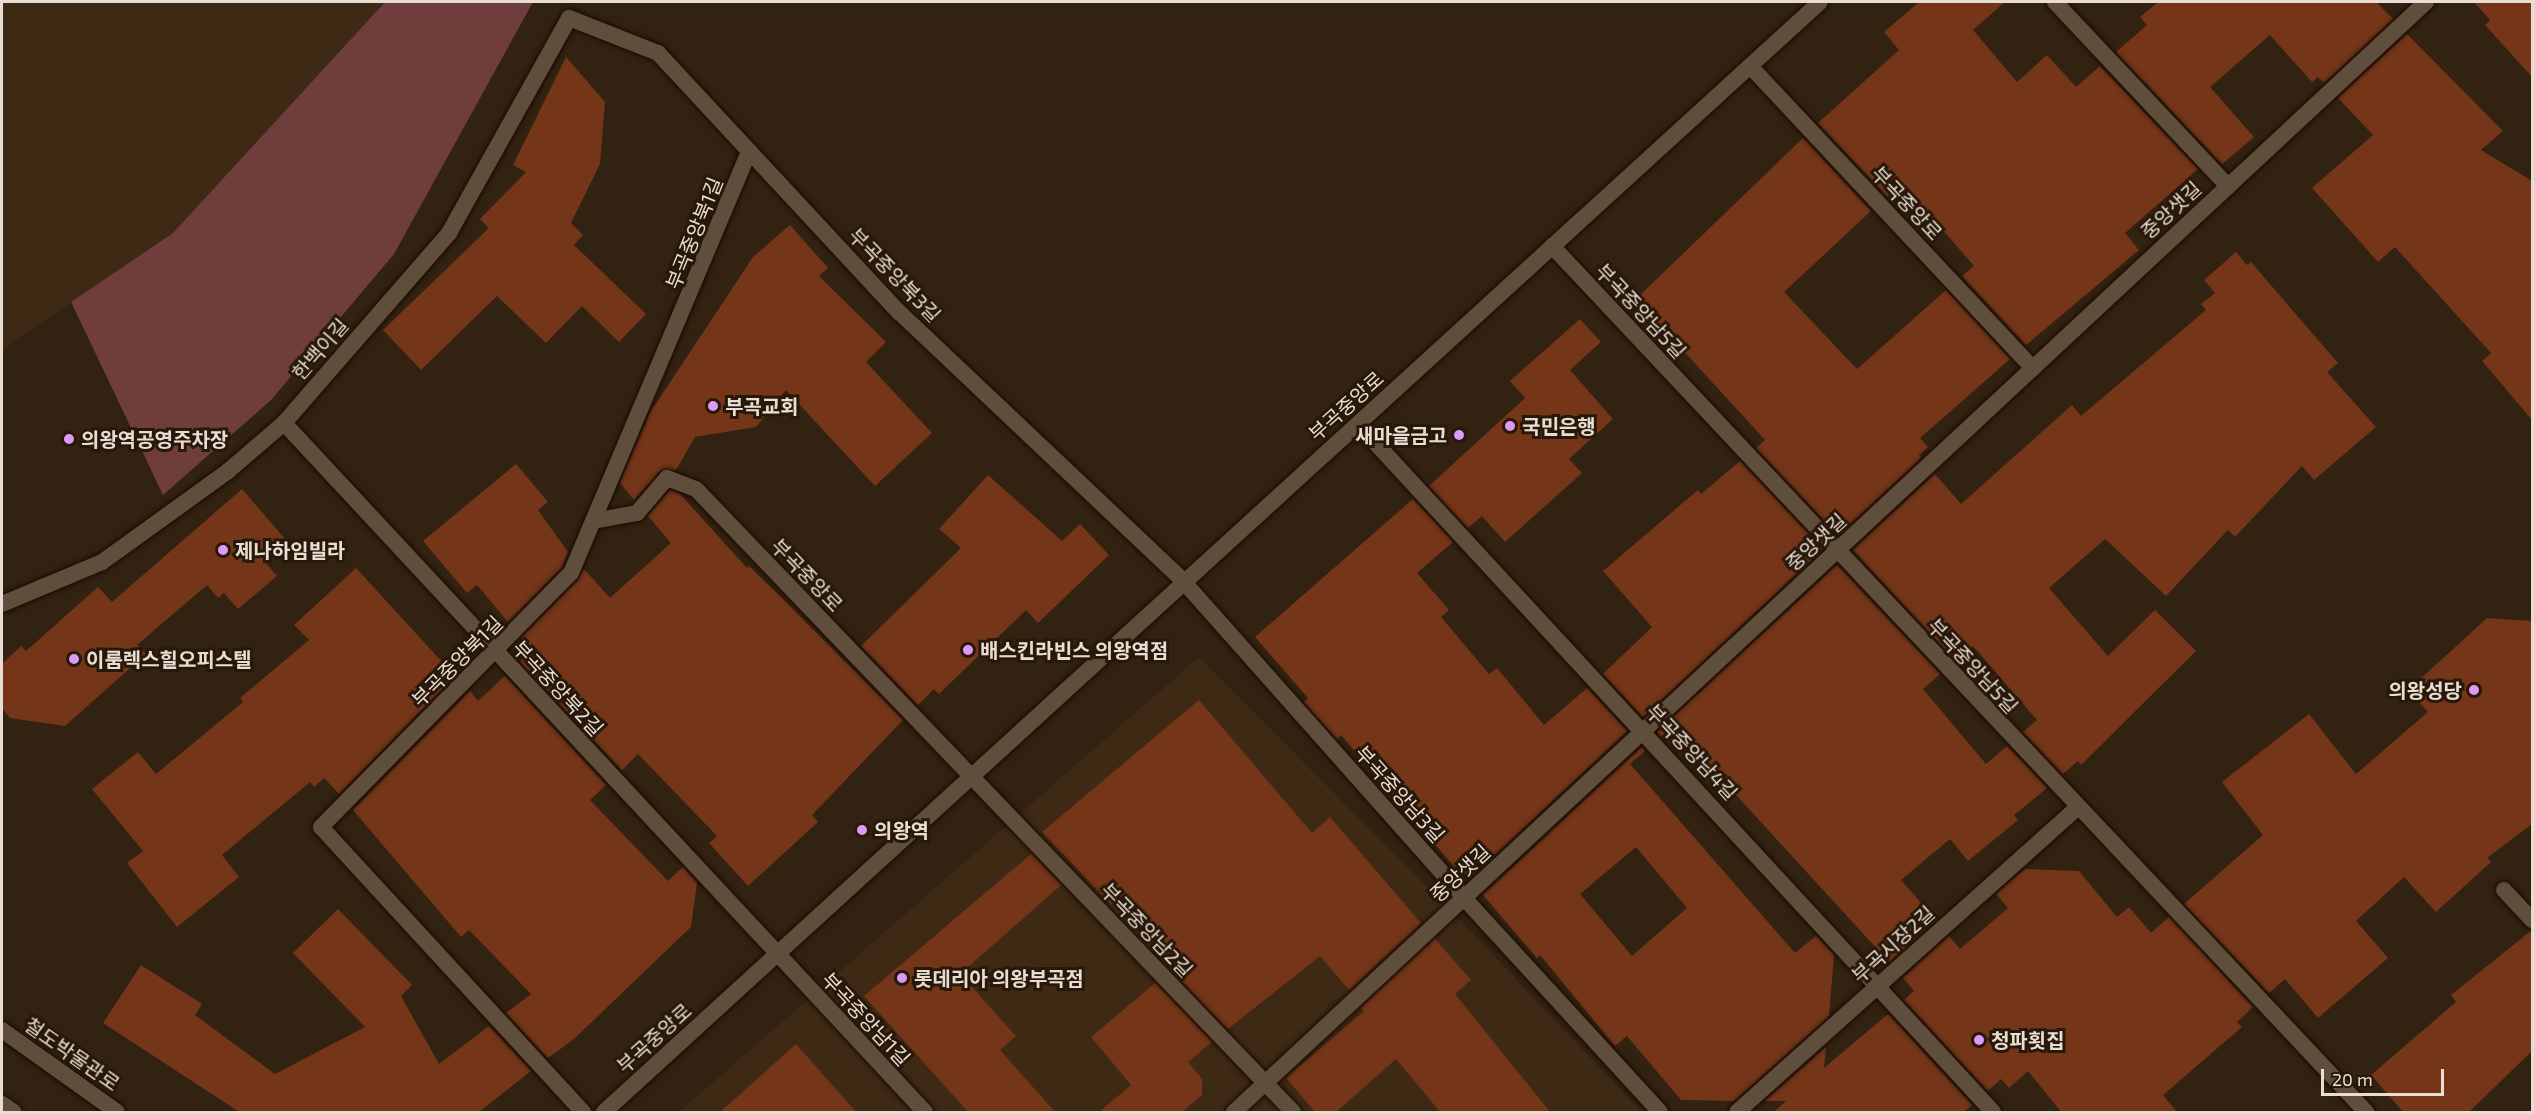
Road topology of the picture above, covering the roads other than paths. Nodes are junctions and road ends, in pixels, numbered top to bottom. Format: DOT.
graph roads {
  1 [pos="1820,2"];
  2 [pos="2055,2"];
  3 [pos="2419,4"];
  4 [pos="569,18"];
  5 [pos="1750,66"];
  6 [pos="749,151"];
  7 [pos="2228,186"];
  8 [pos="1552,246"];
  9 [pos="2033,368"];
  10 [pos="284,423"];
  11 [pos="1358,423"];
  12 [pos="593,521"];
  13 [pos="1837,551"];
  14 [pos="1183,581"];
  15 [pos="2,604"];
  16 [pos="496,652"];
  17 [pos="1644,731"];
  18 [pos="971,777"];
  19 [pos="2077,808"];
  20 [pos="2504,890"];
  21 [pos="1464,898"];
  22 [pos="2532,920"];
  23 [pos="776,954"];
  24 [pos="1879,984"];
  25 [pos="2,1030"];
  26 [pos="1265,1083"];
  27 [pos="2,1104"];
  28 [pos="14,1113"];
  29 [pos="117,1113"];
  30 [pos="583,1113"];
  31 [pos="604,1113"];
  32 [pos="925,1113"];
  33 [pos="1234,1113"];
  34 [pos="1293,1113"];
  35 [pos="1660,1113"];
  36 [pos="1737,1113"];
  37 [pos="1992,1113"];
  38 [pos="2366,1113"];
  1 -- 5 [label="street, 부곡중앙로"];
  2 -- 7 [label="street"];
  3 -- 7 [label="street, 중앙샛길"];
  4 -- 6 [label="street, 부곡중앙북3길"];
  4 -- 10 [label="street, 한백이길"];
  5 -- 8 [label="street, 부곡중앙로"];
  5 -- 9 [label="street, 부곡중앙로"];
  6 -- 12 [label="street, 부곡중앙북1길"];
  6 -- 14 [label="street, 부곡중앙북3길"];
  7 -- 9 [label="street, 중앙샛길"];
  8 -- 11 [label="street, 부곡중앙로"];
  8 -- 13 [label="street, 부곡중앙남5길"];
  9 -- 13 [label="street, 중앙샛길"];
  10 -- 15 [label="street, 한백이길"];
  10 -- 16 [label="street, 부곡중앙북2길"];
  11 -- 14 [label="street, 부곡중앙로"];
  11 -- 17 [label="street, 부곡중앙남4길"];
  12 -- 16 [label="street, 부곡중앙북1길"];
  12 -- 18 [label="street, 부곡중앙로"];
  13 -- 17 [label="street, 중앙샛길"];
  13 -- 19 [label="street, 부곡중앙남5길"];
  14 -- 18 [label="street, 부곡중앙로"];
  14 -- 21 [label="street, 부곡중앙남3길"];
  16 -- 23 [label="street, 부곡중앙북2길"];
  16 -- 30 [label="street, 부곡중앙북1길"];
  17 -- 21 [label="street, 중앙샛길"];
  17 -- 24 [label="street, 부곡중앙남4길"];
  18 -- 23 [label="street, 부곡중앙로"];
  18 -- 26 [label="street, 부곡중앙남2길"];
  19 -- 24 [label="street, 부곡시장2길"];
  19 -- 38 [label="street, 부곡중앙남5길"];
  20 -- 22 [label="street"];
  21 -- 26 [label="street, 중앙샛길"];
  21 -- 35 [label="street, 부곡중앙남3길"];
  23 -- 31 [label="street, 부곡중앙로"];
  23 -- 32 [label="street, 부곡중앙남1길"];
  24 -- 36 [label="street, 부곡시장2길"];
  24 -- 37 [label="street, 부곡중앙남4길"];
  25 -- 29 [label="street, 철도박물관로"];
  26 -- 33 [label="street, 중앙샛길"];
  26 -- 34 [label="street, 부곡중앙남2길"];
  27 -- 28 [label="street"];
}
